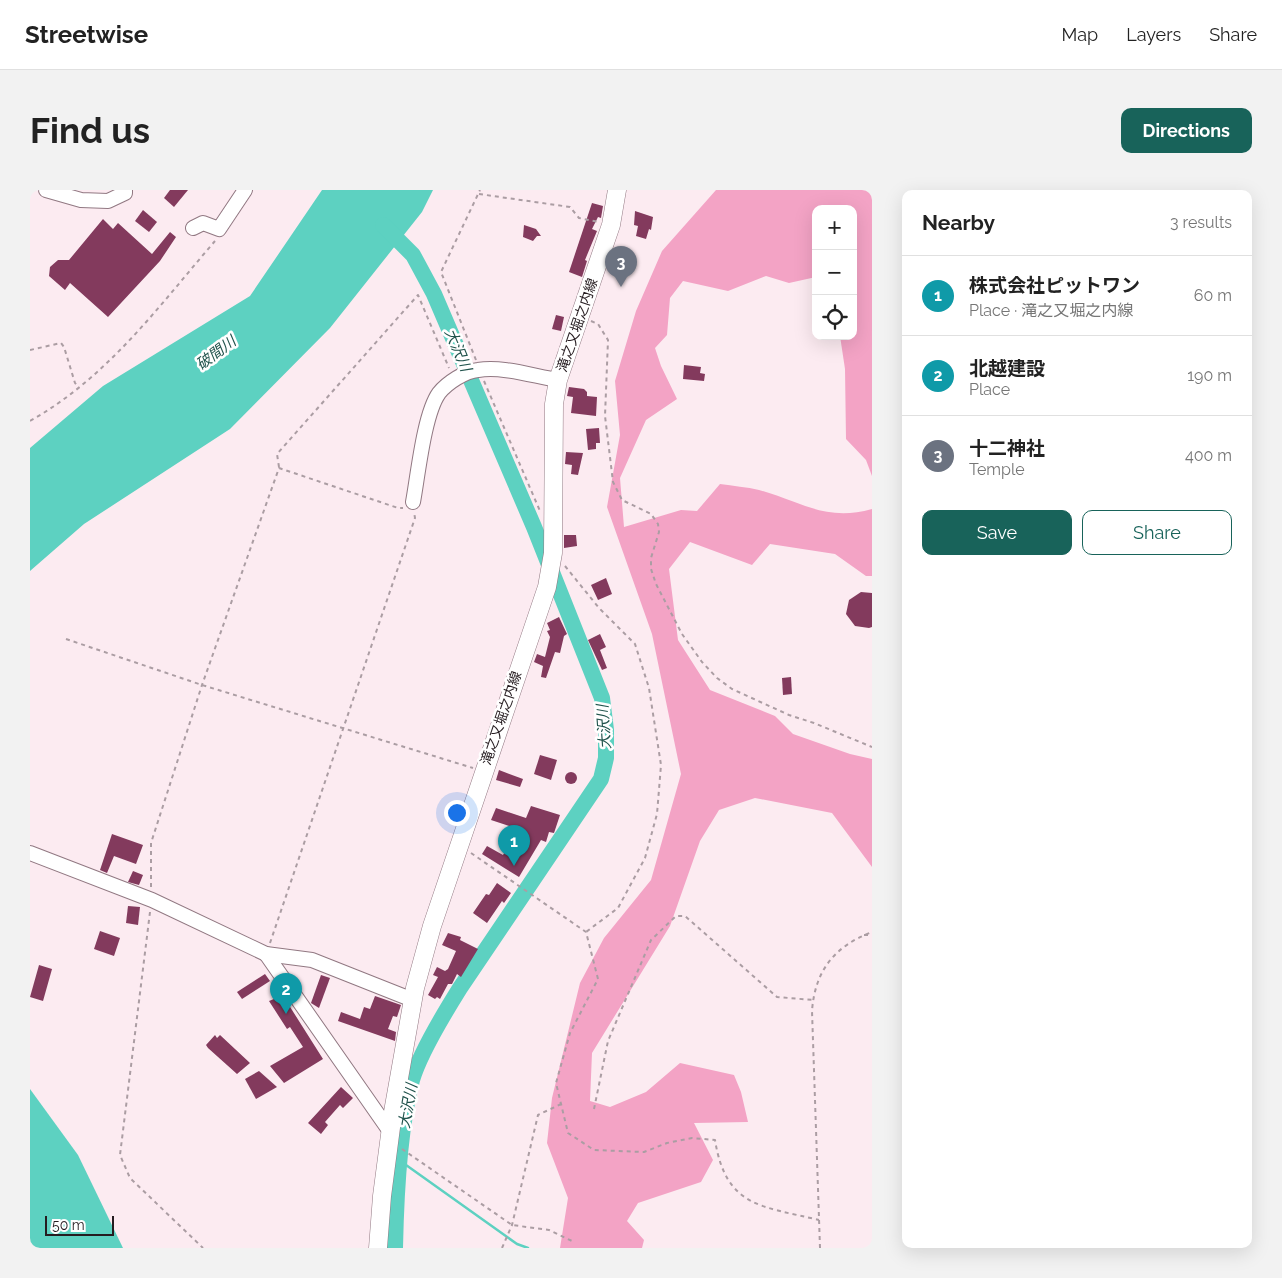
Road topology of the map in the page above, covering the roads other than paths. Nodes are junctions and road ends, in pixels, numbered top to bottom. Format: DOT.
graph roads {
  1 [pos="46,190"];
  2 [pos="125,190"];
  3 [pos="245,190"];
  4 [pos="617,190"];
  5 [pos="193,228"];
  6 [pos="558,380"];
  7 [pos="413,502"];
  8 [pos="30,853"];
  9 [pos="266,954"];
  10 [pos="413,1000"];
  11 [pos="390,1137"];
  12 [pos="378,1248"];
  1 -- 2 [label="street"];
  3 -- 5 [label="street"];
  4 -- 6 [label="main road, 滝之又堀之内線"];
  6 -- 7 [label="street"];
  6 -- 10 [label="main road, 滝之又堀之内線"];
  8 -- 9 [label="street"];
  9 -- 10 [label="street"];
  9 -- 11 [label="street"];
  10 -- 11 [label="main road, 滝之又堀之内線"];
  11 -- 12 [label="main road, 滝之又堀之内線"];
}
